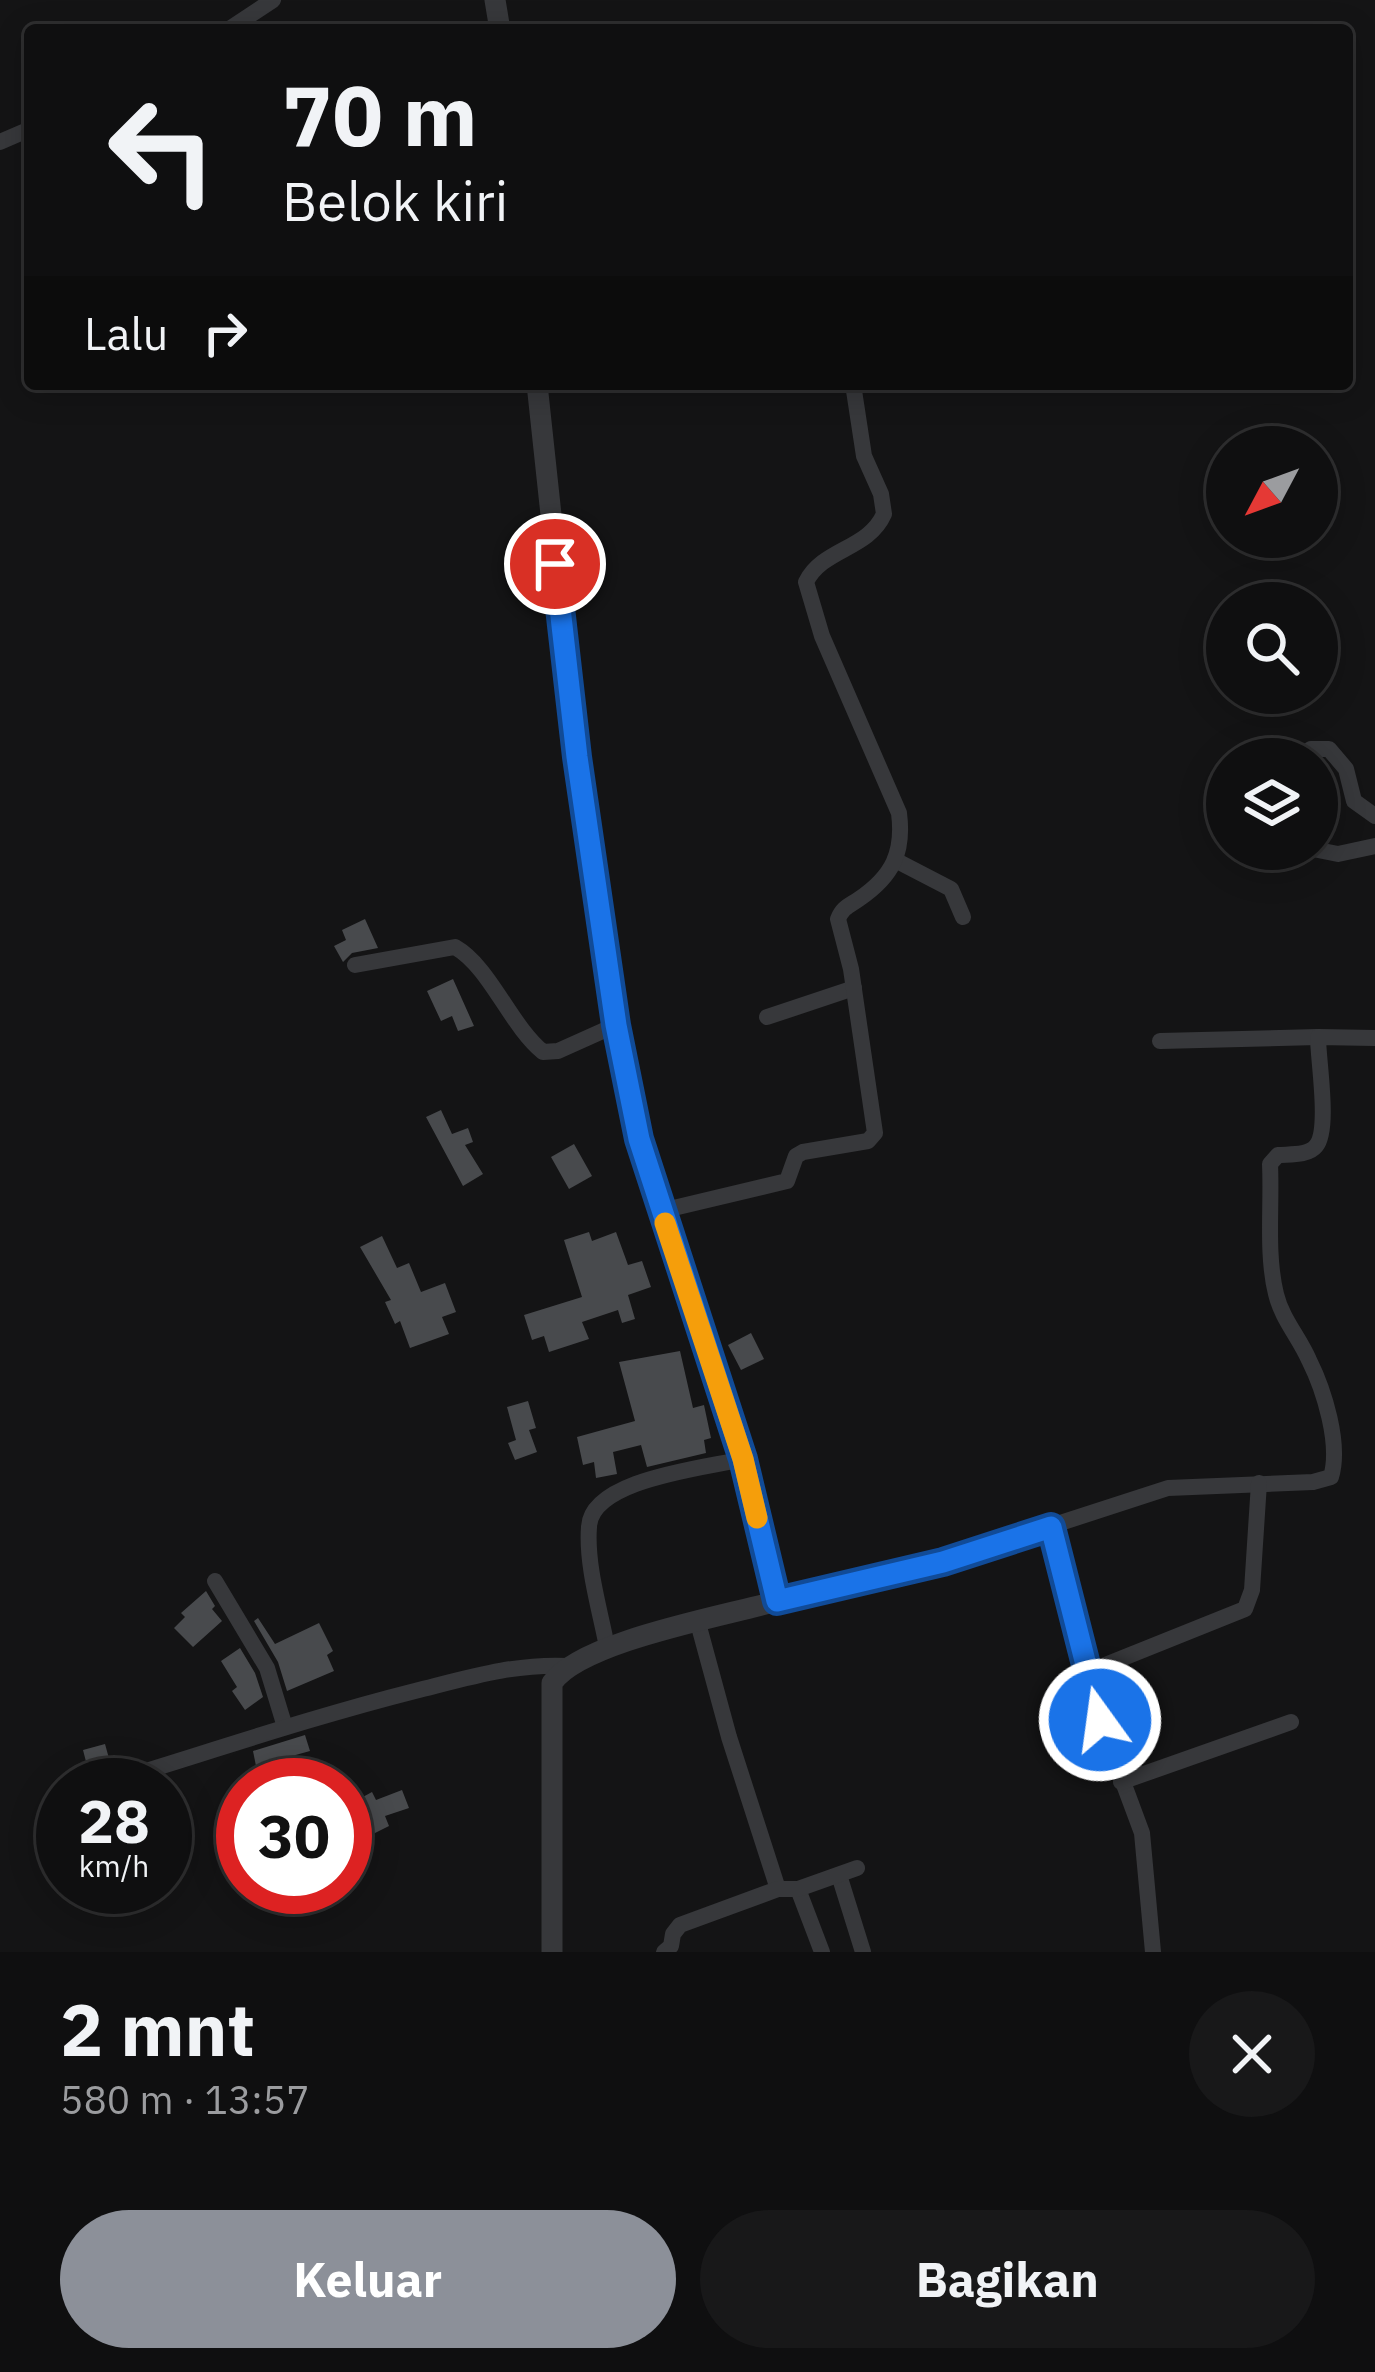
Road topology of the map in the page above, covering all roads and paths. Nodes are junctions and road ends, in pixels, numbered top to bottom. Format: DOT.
graph roads {
  1 [pos="273,0"];
  2 [pos="237,24"];
  3 [pos="538,390"];
  4 [pos="854,390"];
  5 [pos="1338,760"];
  6 [pos="1375,816"];
  7 [pos="1375,846"];
  8 [pos="1338,854"];
  9 [pos="897,861"];
  10 [pos="963,917"];
  11 [pos="356,965"];
  12 [pos="854,988"];
  13 [pos="767,1017"];
  14 [pos="616,1025"];
  15 [pos="1318,1037"];
  16 [pos="1375,1038"];
  17 [pos="1160,1041"];
  18 [pos="661,1211"];
  19 [pos="743,1459"];
  20 [pos="1258,1484"];
  21 [pos="1051,1527"];
  22 [pos="215,1581"];
  23 [pos="777,1601"];
  24 [pos="698,1623"];
  25 [pos="607,1647"];
  26 [pos="569,1666"];
  27 [pos="1088,1672"];
  28 [pos="1291,1722"];
  29 [pos="285,1727"];
  30 [pos="187,1758"];
  31 [pos="1121,1782"];
  32 [pos="778,1888"];
  33 [pos="798,1889"];
  34 [pos="552,1952"];
  35 [pos="664,1952"];
  36 [pos="822,1952"];
  37 [pos="863,1952"];
  38 [pos="1153,1952"];
  1 -- 2 [label="street"];
  3 -- 14 [label="street"];
  4 -- 9 [label="street"];
  5 -- 6 [label="street"];
  7 -- 8 [label="street"];
  9 -- 10 [label="street"];
  9 -- 12 [label="street"];
  11 -- 14 [label="street"];
  12 -- 13 [label="street"];
  12 -- 18 [label="street"];
  14 -- 18 [label="street"];
  15 -- 16 [label="street"];
  15 -- 17 [label="street"];
  15 -- 20 [label="street"];
  18 -- 19 [label="street"];
  19 -- 23 [label="street"];
  19 -- 25 [label="street"];
  20 -- 21 [label="street"];
  20 -- 27 [label="street"];
  21 -- 23 [label="street"];
  21 -- 27 [label="street"];
  22 -- 29 [label="street"];
  23 -- 24 [label="street"];
  24 -- 25 [label="street"];
  24 -- 32 [label="street"];
  25 -- 26 [label="street"];
  26 -- 29 [label="street"];
  26 -- 34 [label="street"];
  27 -- 31 [label="street"];
  28 -- 31 [label="street"];
  29 -- 30 [label="street"];
  31 -- 38 [label="street"];
  32 -- 33 [label="street"];
  32 -- 35 [label="street"];
  33 -- 36 [label="street"];
  33 -- 37 [label="street"];
}
